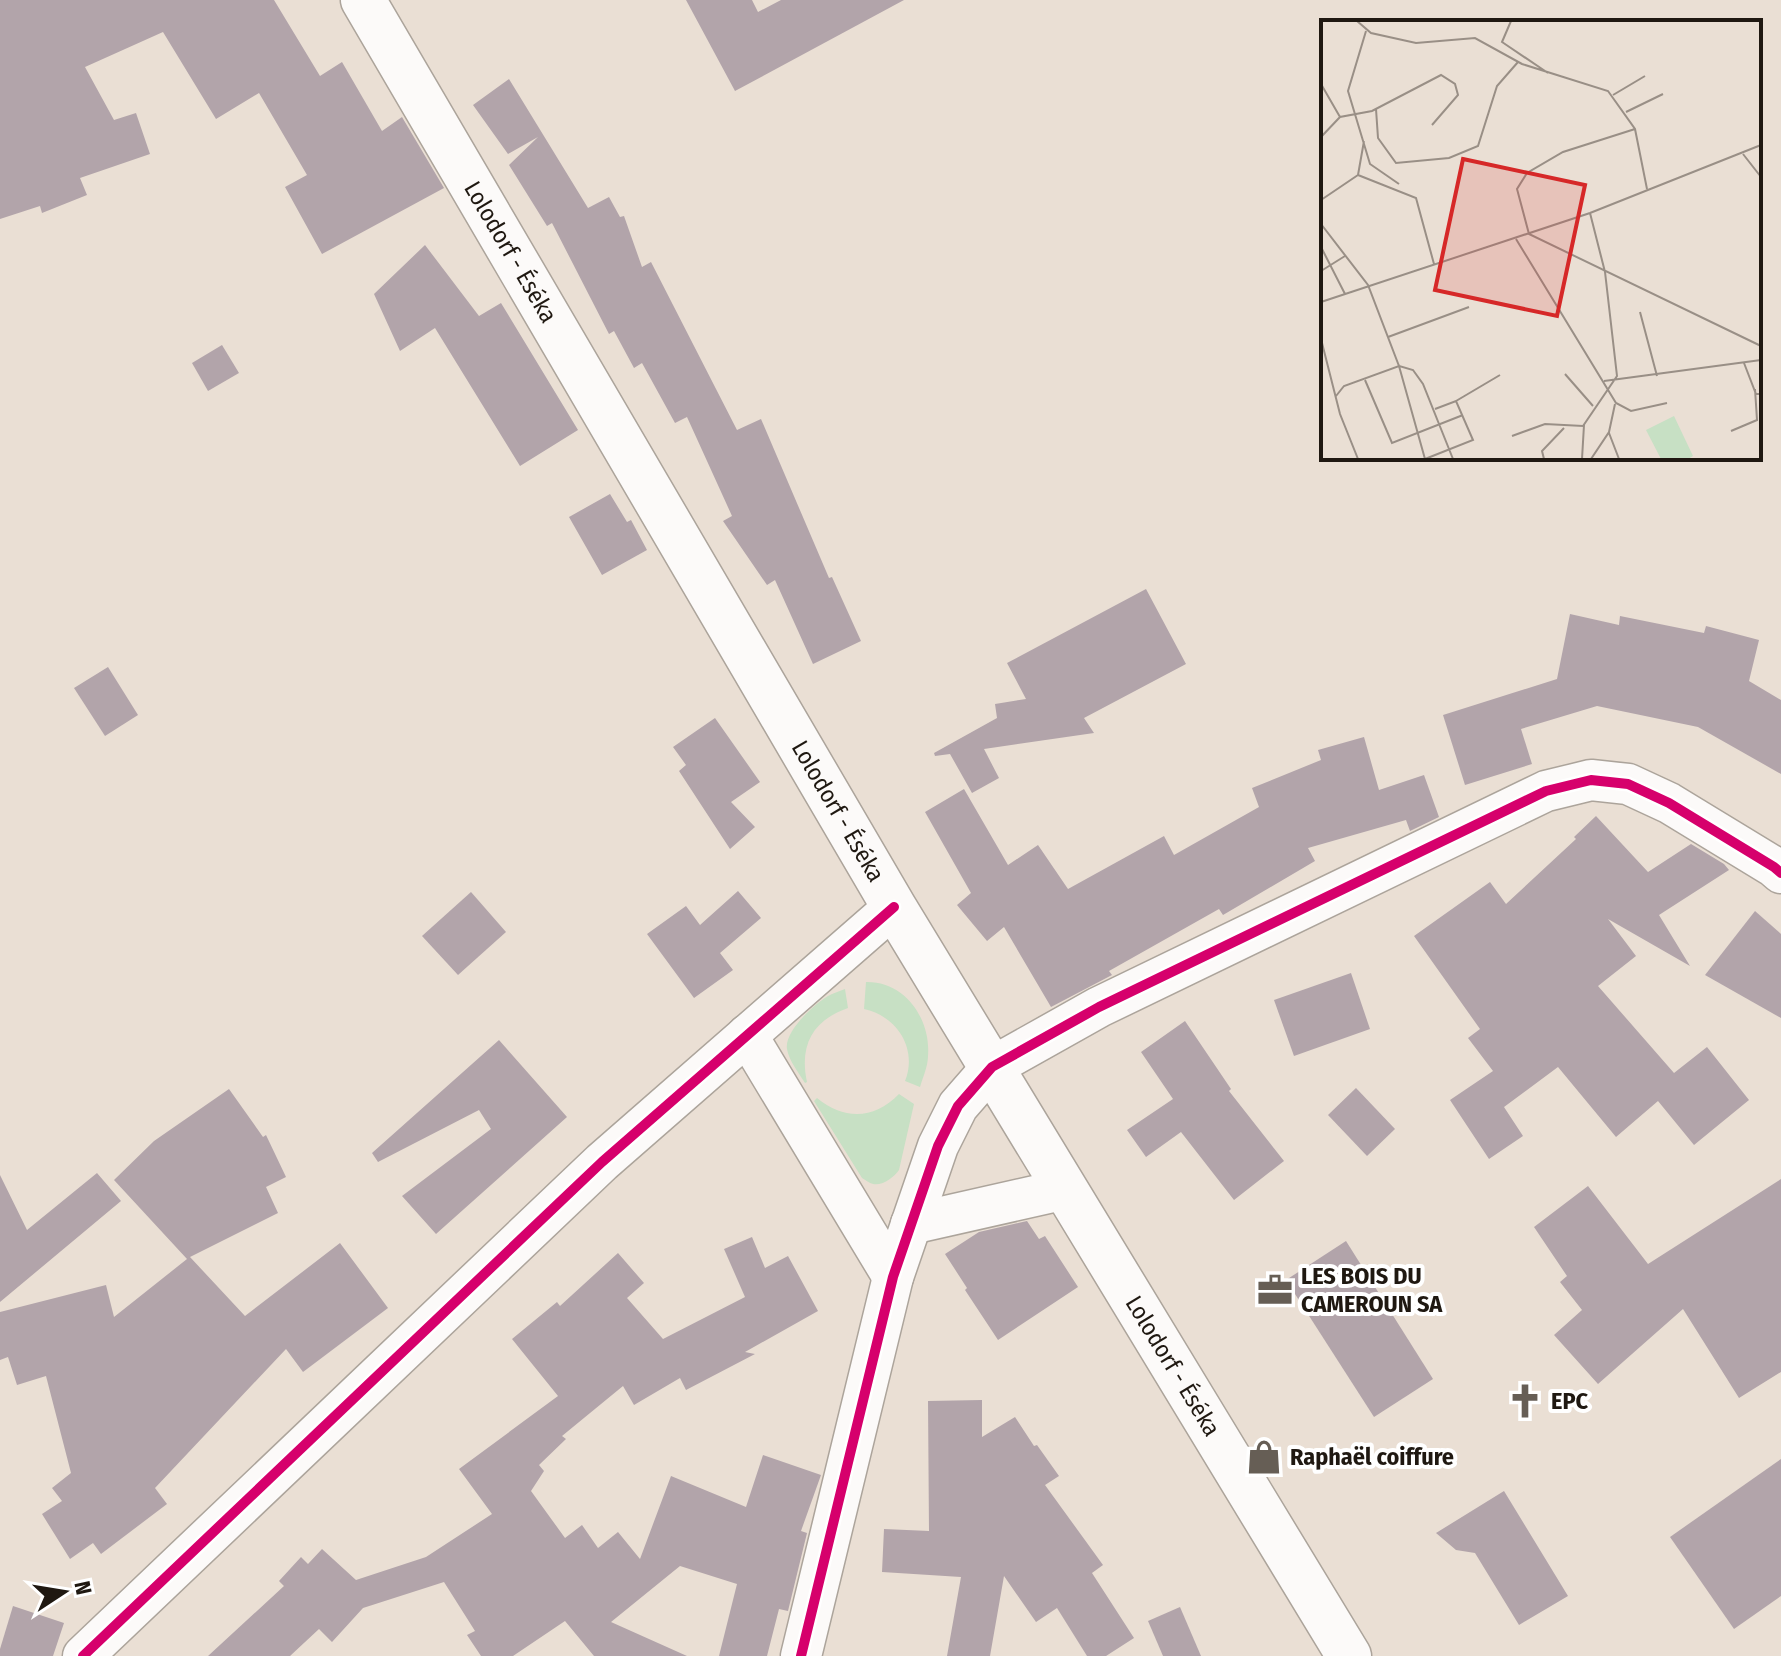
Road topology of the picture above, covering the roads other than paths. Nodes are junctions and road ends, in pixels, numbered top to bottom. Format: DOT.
graph roads {
  1 [pos="363,0"];
  2 [pos="1781,873"];
  3 [pos="894,907"];
  4 [pos="747,1035"];
  5 [pos="992,1067"];
  6 [pos="1066,1189"];
  7 [pos="911,1224"];
  8 [pos="893,1277"];
  9 [pos="83,1656"];
  10 [pos="801,1656"];
  11 [pos="1349,1656"];
  1 -- 3 [label="main road, Lolodorf - Éséka"];
  2 -- 5 [label="street"];
  3 -- 4 [label="street"];
  3 -- 5 [label="main road, Lolodorf - Éséka"];
  4 -- 8 [label="street"];
  4 -- 9 [label="street"];
  5 -- 6 [label="main road, Lolodorf - Éséka"];
  5 -- 7 [label="street"];
  6 -- 7 [label="street"];
  6 -- 11 [label="main road, Lolodorf - Éséka"];
  7 -- 8 [label="street"];
  8 -- 10 [label="street"];
}
